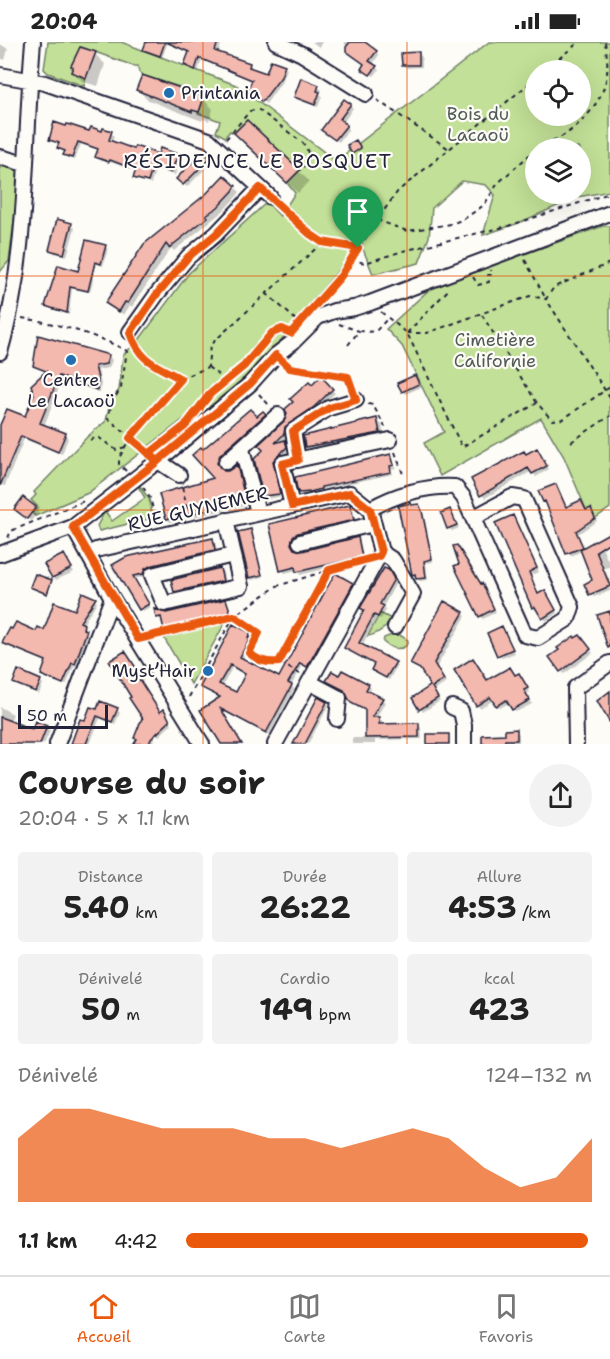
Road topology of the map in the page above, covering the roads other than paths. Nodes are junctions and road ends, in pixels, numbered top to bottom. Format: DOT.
graph roads {
  1 [pos="33,42"];
  2 [pos="276,42"];
  3 [pos="0,75"];
  4 [pos="30,79"];
  5 [pos="366,94"];
  6 [pos="0,157"];
  7 [pos="25,164"];
  8 [pos="610,213"];
  9 [pos="7,286"];
  10 [pos="130,333"];
  11 [pos="0,352"];
  12 [pos="356,400"];
  13 [pos="278,415"];
  14 [pos="390,440"];
  15 [pos="242,449"];
  16 [pos="153,458"];
  17 [pos="298,460"];
  18 [pos="226,462"];
  19 [pos="179,475"];
  20 [pos="292,506"];
  21 [pos="370,509"];
  22 [pos="258,513"];
  23 [pos="473,518"];
  24 [pos="226,520"];
  25 [pos="374,524"];
  26 [pos="73,527"];
  27 [pos="300,542"];
  28 [pos="0,554"];
  29 [pos="380,554"];
  30 [pos="88,555"];
  31 [pos="233,555"];
  32 [pos="112,598"];
  33 [pos="394,627"];
  34 [pos="610,663"];
  35 [pos="310,681"];
  36 [pos="453,707"];
  37 [pos="337,719"];
  38 [pos="57,744"];
  39 [pos="202,744"];
  40 [pos="275,744"];
  41 [pos="464,744"];
  42 [pos="576,744"];
  1 -- 4 [label="street"];
  2 -- 5 [label="street"];
  3 -- 4 [label="street"];
  4 -- 7 [label="street"];
  4 -- 10 [label="street"];
  6 -- 7 [label="street"];
  7 -- 9 [label="street"];
  8 -- 16 [label="street"];
  9 -- 11 [label="street"];
  12 -- 17 [label="street"];
  13 -- 15 [label="street"];
  14 -- 17 [label="street"];
  15 -- 18 [label="street"];
  15 -- 22 [label="street"];
  16 -- 19 [label="street"];
  16 -- 26 [label="street"];
  17 -- 20 [label="street"];
  20 -- 21 [label="street, RUE GUYNEMER"];
  20 -- 22 [label="street, RUE GUYNEMER"];
  21 -- 23 [label="street"];
  21 -- 25 [label="street"];
  22 -- 24 [label="street, RUE GUYNEMER"];
  23 -- 23 [label="street"];
  24 -- 30 [label="street, RUE GUYNEMER"];
  24 -- 31 [label="street"];
  25 -- 27 [label="street"];
  25 -- 29 [label="street"];
  26 -- 28 [label="street"];
  26 -- 30 [label="street"];
  29 -- 33 [label="street"];
  29 -- 35 [label="street"];
  30 -- 32 [label="street"];
  31 -- 31 [label="street"];
  32 -- 38 [label="street"];
  32 -- 39 [label="street"];
  34 -- 42 [label="street"];
  35 -- 37 [label="street"];
  35 -- 40 [label="street"];
  36 -- 41 [label="street"];
}
